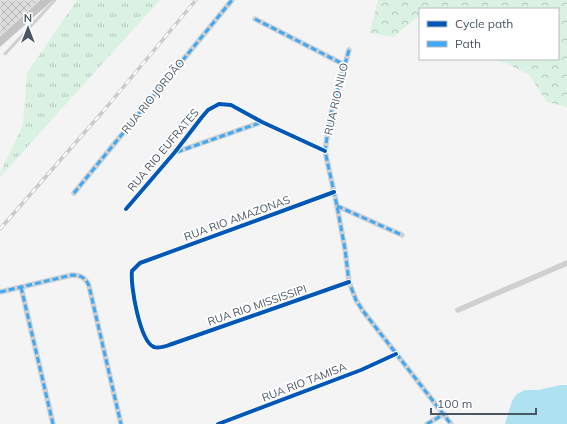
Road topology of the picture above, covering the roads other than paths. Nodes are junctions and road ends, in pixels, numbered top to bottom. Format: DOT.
graph roads {
  1 [pos="55,0"];
  2 [pos="232,0"];
  3 [pos="255,19"];
  4 [pos="348,50"];
  5 [pos="5,54"];
  6 [pos="344,64"];
  7 [pos="262,122"];
  8 [pos="325,151"];
  9 [pos="175,152"];
  10 [pos="334,192"];
  11 [pos="74,193"];
  12 [pos="337,206"];
  13 [pos="126,209"];
  14 [pos="402,235"];
  15 [pos="567,263"];
  16 [pos="349,282"];
  17 [pos="21,287"];
  18 [pos="0,292"];
  19 [pos="458,310"];
  20 [pos="172,344"];
  21 [pos="396,354"];
  22 [pos="444,414"];
  23 [pos="234,421"];
  24 [pos="53,424"];
  25 [pos="121,424"];
  26 [pos="218,424"];
  27 [pos="427,424"];
  28 [pos="451,424"];
  1 -- 5 [label="lane"];
  2 -- 11 [label="street, RUA RIO JORDÃO"];
  3 -- 6 [label="street"];
  4 -- 6 [label="street, RUA RIO NILO"];
  6 -- 8 [label="street, RUA RIO NILO"];
  7 -- 8 [label="street, RUA RIO EUFRATES"];
  7 -- 9 [label="street, RUA RIO EUFRATES"];
  7 -- 9 [label="street, RUA RIO EUFRATES"];
  8 -- 10 [label="street, RUA RIO NILO"];
  9 -- 13 [label="street, RUA RIO EUFRATES"];
  10 -- 12 [label="street, RUA RIO NILO"];
  10 -- 20 [label="street, RUA RIO AMAZONAS"];
  12 -- 14 [label="street"];
  12 -- 16 [label="street, RUA RIO NILO"];
  15 -- 19 [label="street"];
  16 -- 20 [label="street, RUA RIO MISSISSIPI"];
  16 -- 21 [label="street, RUA RIO NILO"];
  17 -- 18 [label="street"];
  17 -- 24 [label="street"];
  17 -- 25 [label="street"];
  21 -- 22 [label="street, RUA RIO NILO"];
  21 -- 23 [label="street, RUA RIO TAMISA"];
  22 -- 27 [label="street"];
  22 -- 28 [label="street, RUA RIO NILO"];
  23 -- 26 [label="street, RUA RIO TAMISA"];
}
